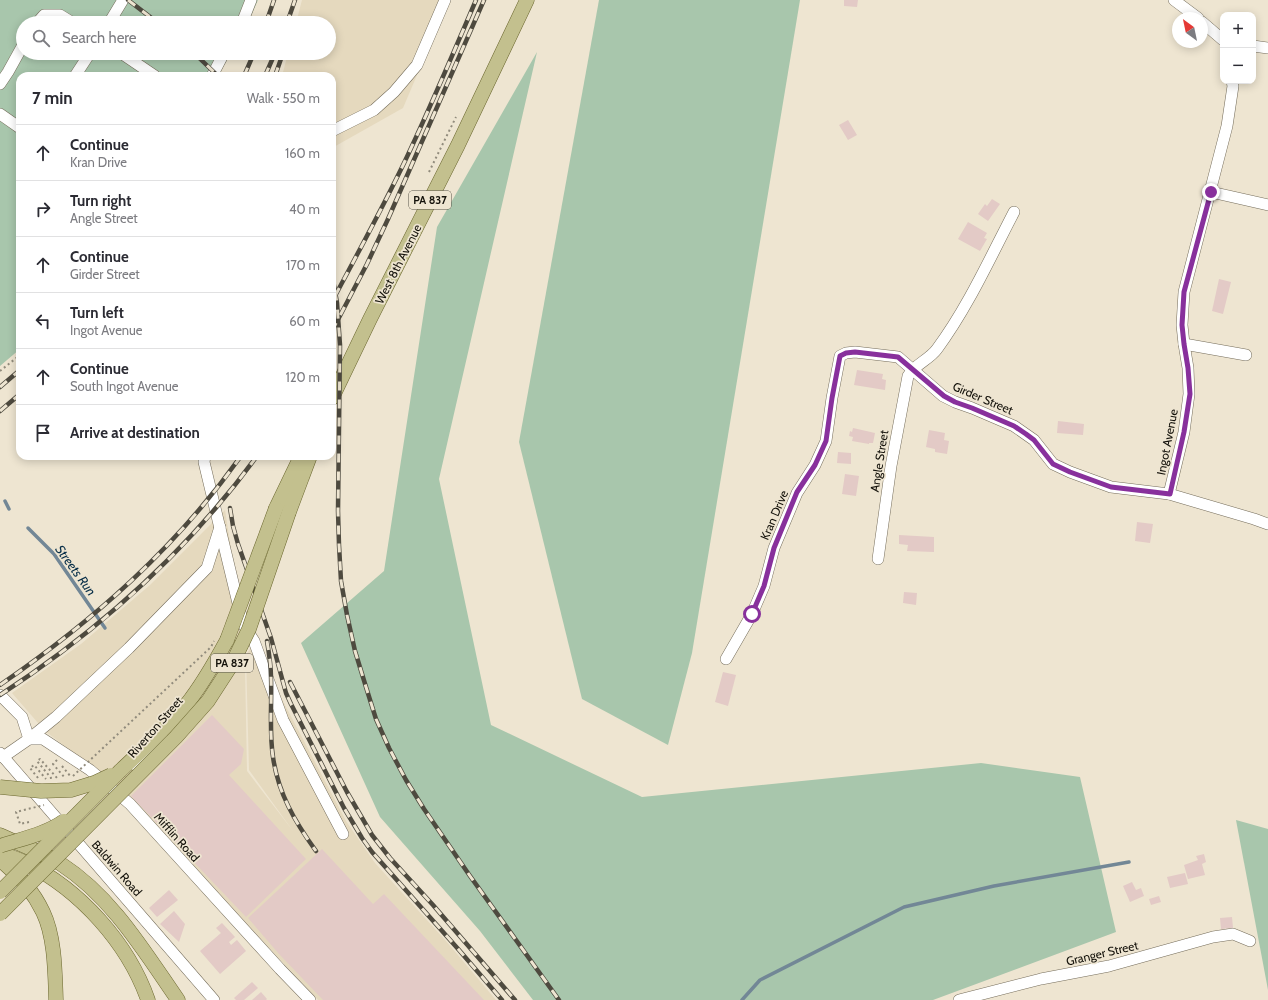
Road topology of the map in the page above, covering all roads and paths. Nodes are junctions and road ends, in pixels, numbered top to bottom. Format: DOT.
graph roads {
  1 [pos="122,0"];
  2 [pos="251,0"];
  3 [pos="445,0"];
  4 [pos="527,0"];
  5 [pos="1174,0"];
  6 [pos="1190,12"];
  7 [pos="42,16"];
  8 [pos="62,16"];
  9 [pos="112,16"];
  10 [pos="245,16"];
  11 [pos="1208,27"];
  12 [pos="1220,37"];
  13 [pos="1256,46"];
  14 [pos="1268,48"];
  15 [pos="16,58"];
  16 [pos="85,60"];
  17 [pos="131,60"];
  18 [pos="220,60"];
  19 [pos="78,72"];
  20 [pos="149,72"];
  21 [pos="214,72"];
  22 [pos="0,84"];
  23 [pos="1233,84"];
  24 [pos="0,114"];
  25 [pos="16,125"];
  26 [pos="336,129"];
  27 [pos="1211,192"];
  28 [pos="1268,205"];
  29 [pos="1014,212"];
  30 [pos="1184,344"];
  31 [pos="1246,355"];
  32 [pos="16,358"];
  33 [pos="912,369"];
  34 [pos="0,371"];
  35 [pos="336,390"];
  36 [pos="204,460"];
  37 [pos="300,460"];
  38 [pos="308,460"];
  39 [pos="1170,494"];
  40 [pos="282,510"];
  41 [pos="1268,524"];
  42 [pos="220,526"];
  43 [pos="878,559"];
  44 [pos="243,624"];
  45 [pos="217,635"];
  46 [pos="726,659"];
  47 [pos="0,696"];
  48 [pos="29,738"];
  49 [pos="2,755"];
  50 [pos="57,760"];
  51 [pos="62,766"];
  52 [pos="120,771"];
  53 [pos="41,781"];
  54 [pos="0,787"];
  55 [pos="115,792"];
  56 [pos="44,804"];
  57 [pos="83,808"];
  58 [pos="29,822"];
  59 [pos="343,834"];
  60 [pos="0,835"];
  61 [pos="71,835"];
  62 [pos="0,846"];
  63 [pos="0,853"];
  64 [pos="0,860"];
  65 [pos="0,892"];
  66 [pos="0,914"];
  67 [pos="1250,941"];
  68 [pos="56,1000"];
  69 [pos="148,1000"];
  70 [pos="178,1000"];
  71 [pos="214,1000"];
  72 [pos="310,1000"];
  73 [pos="959,1000"];
  1 -- 9 [label="street"];
  2 -- 10 [label="street"];
  3 -- 26 [label="street"];
  4 -- 35 [label="main road, West 8th Avenue / PA 837"];
  5 -- 6 [label="street"];
  7 -- 8 [label="street"];
  11 -- 12 [label="street"];
  13 -- 14 [label="street"];
  15 -- 22 [label="street"];
  16 -- 19 [label="street"];
  17 -- 20 [label="street"];
  18 -- 21 [label="street"];
  23 -- 27 [label="street, Ingot Avenue"];
  24 -- 25 [label="street"];
  27 -- 28 [label="street"];
  27 -- 30 [label="street, Ingot Avenue"];
  29 -- 33 [label="street"];
  30 -- 31 [label="street"];
  30 -- 39 [label="street, Ingot Avenue"];
  32 -- 34 [label="path"];
  33 -- 39 [label="street, Girder Street"];
  33 -- 43 [label="street, Angle Street"];
  33 -- 46 [label="street, Kran Drive"];
  36 -- 42 [label="street"];
  37 -- 40 [label="main road, PA 837"];
  38 -- 40 [label="main road, PA 837"];
  39 -- 41 [label="street, Girder Street"];
  40 -- 52 [label="main road, PA 837, bridge"];
  40 -- 66 [label="main road, PA 837, bridge"];
  42 -- 44 [label="street"];
  42 -- 48 [label="street"];
  44 -- 55 [label="street, Riverton Street"];
  44 -- 59 [label="street"];
  45 -- 51 [label="path, bridge"];
  47 -- 48 [label="street"];
  48 -- 49 [label="street"];
  48 -- 55 [label="street, Mifflin Road"];
  49 -- 61 [label="street, Baldwin Road"];
  50 -- 53 [label="path"];
  52 -- 54 [label="main road, PA 837, bridge"];
  52 -- 57 [label="main road, bridge"];
  55 -- 61 [label="street, Riverton Street"];
  55 -- 72 [label="street, Mifflin Road"];
  56 -- 58 [label="path, bridge"];
  57 -- 62 [label="main road, bridge"];
  57 -- 65 [label="main road, bridge"];
  60 -- 70 [label="main road"];
  61 -- 71 [label="street, Baldwin Road"];
  63 -- 69 [label="main road"];
  64 -- 68 [label="main road"];
  67 -- 73 [label="street, Granger Street"];
}
